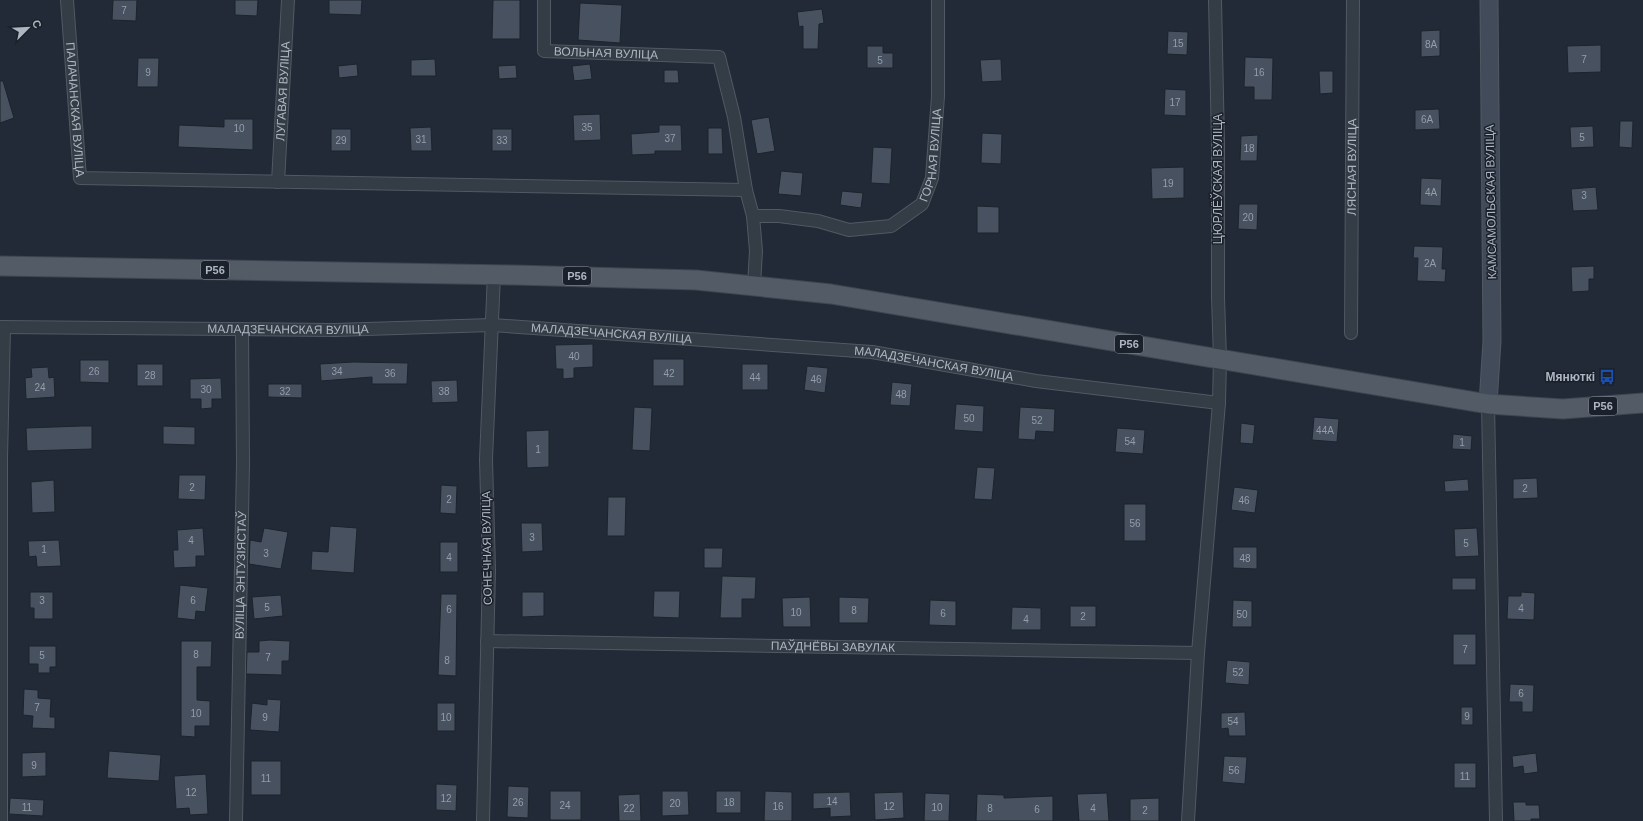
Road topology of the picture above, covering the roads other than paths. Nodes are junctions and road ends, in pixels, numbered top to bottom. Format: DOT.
graph roads {
  1 [pos="67,0"];
  2 [pos="288,0"];
  3 [pos="544,0"];
  4 [pos="938,0"];
  5 [pos="1215,0"];
  6 [pos="1353,0"];
  7 [pos="1490,0"];
  8 [pos="278,182"];
  9 [pos="746,190"];
  10 [pos="753,216"];
  11 [pos="0,266"];
  12 [pos="494,274"];
  13 [pos="754,286"];
  14 [pos="492,325"];
  15 [pos="2,327"];
  16 [pos="242,330"];
  17 [pos="1351,333"];
  18 [pos="1220,358"];
  19 [pos="1219,403"];
  20 [pos="1643,403"];
  21 [pos="1488,404"];
  22 [pos="0,458"];
  23 [pos="487,640"];
  24 [pos="1198,653"];
  25 [pos="1,821"];
  26 [pos="236,821"];
  27 [pos="483,821"];
  28 [pos="1188,821"];
  29 [pos="1496,821"];
  1 -- 8 [label="street, ПАЛАЧАНСКАЯ ВУЛІЦА"];
  2 -- 8 [label="street, ЛУГАВАЯ ВУЛІЦА"];
  3 -- 9 [label="street, ВОЛЬНАЯ ВУЛІЦА"];
  4 -- 10 [label="street, ГОРНАЯ ВУЛІЦА"];
  5 -- 18 [label="street, ЦЮРЛЁЎСКАЯ ВУЛІЦА"];
  6 -- 17 [label="street, ЛЯСНАЯ ВУЛІЦА"];
  7 -- 21 [label="street, КАМСАМОЛЬСКАЯ ВУЛІЦА"];
  8 -- 9 [label="street"];
  9 -- 10 [label="street"];
  10 -- 13 [label="street"];
  11 -- 12 [label="main road, Р56"];
  12 -- 13 [label="main road, Р56"];
  12 -- 14 [label="street, СОНЕЧНАЯ ВУЛІЦА"];
  13 -- 18 [label="main road, Р56"];
  14 -- 16 [label="street, МАЛАДЗЕЧАНСКАЯ ВУЛІЦА"];
  14 -- 19 [label="street, МАЛАДЗЕЧАНСКАЯ ВУЛІЦА"];
  14 -- 23 [label="street, СОНЕЧНАЯ ВУЛІЦА"];
  15 -- 16 [label="street, МАЛАДЗЕЧАНСКАЯ ВУЛІЦА"];
  15 -- 22 [label="street"];
  16 -- 26 [label="street, ВУЛІЦА ЭНТУЗІЯСТАЎ"];
  18 -- 19 [label="street, ЦЮРЛЁЎСКАЯ ВУЛІЦА"];
  18 -- 21 [label="main road, Р56"];
  19 -- 24 [label="street, ЦЮРЛЁЎСКАЯ ВУЛІЦА"];
  20 -- 21 [label="main road, Р56"];
  21 -- 29 [label="street"];
  22 -- 25 [label="street"];
  23 -- 24 [label="street, ПАЎДНЁВЫ ЗАВУЛАК"];
  23 -- 27 [label="street, СОНЕЧНАЯ ВУЛІЦА"];
  24 -- 28 [label="street, ЦЮРЛЁЎСКАЯ ВУЛІЦА"];
}
